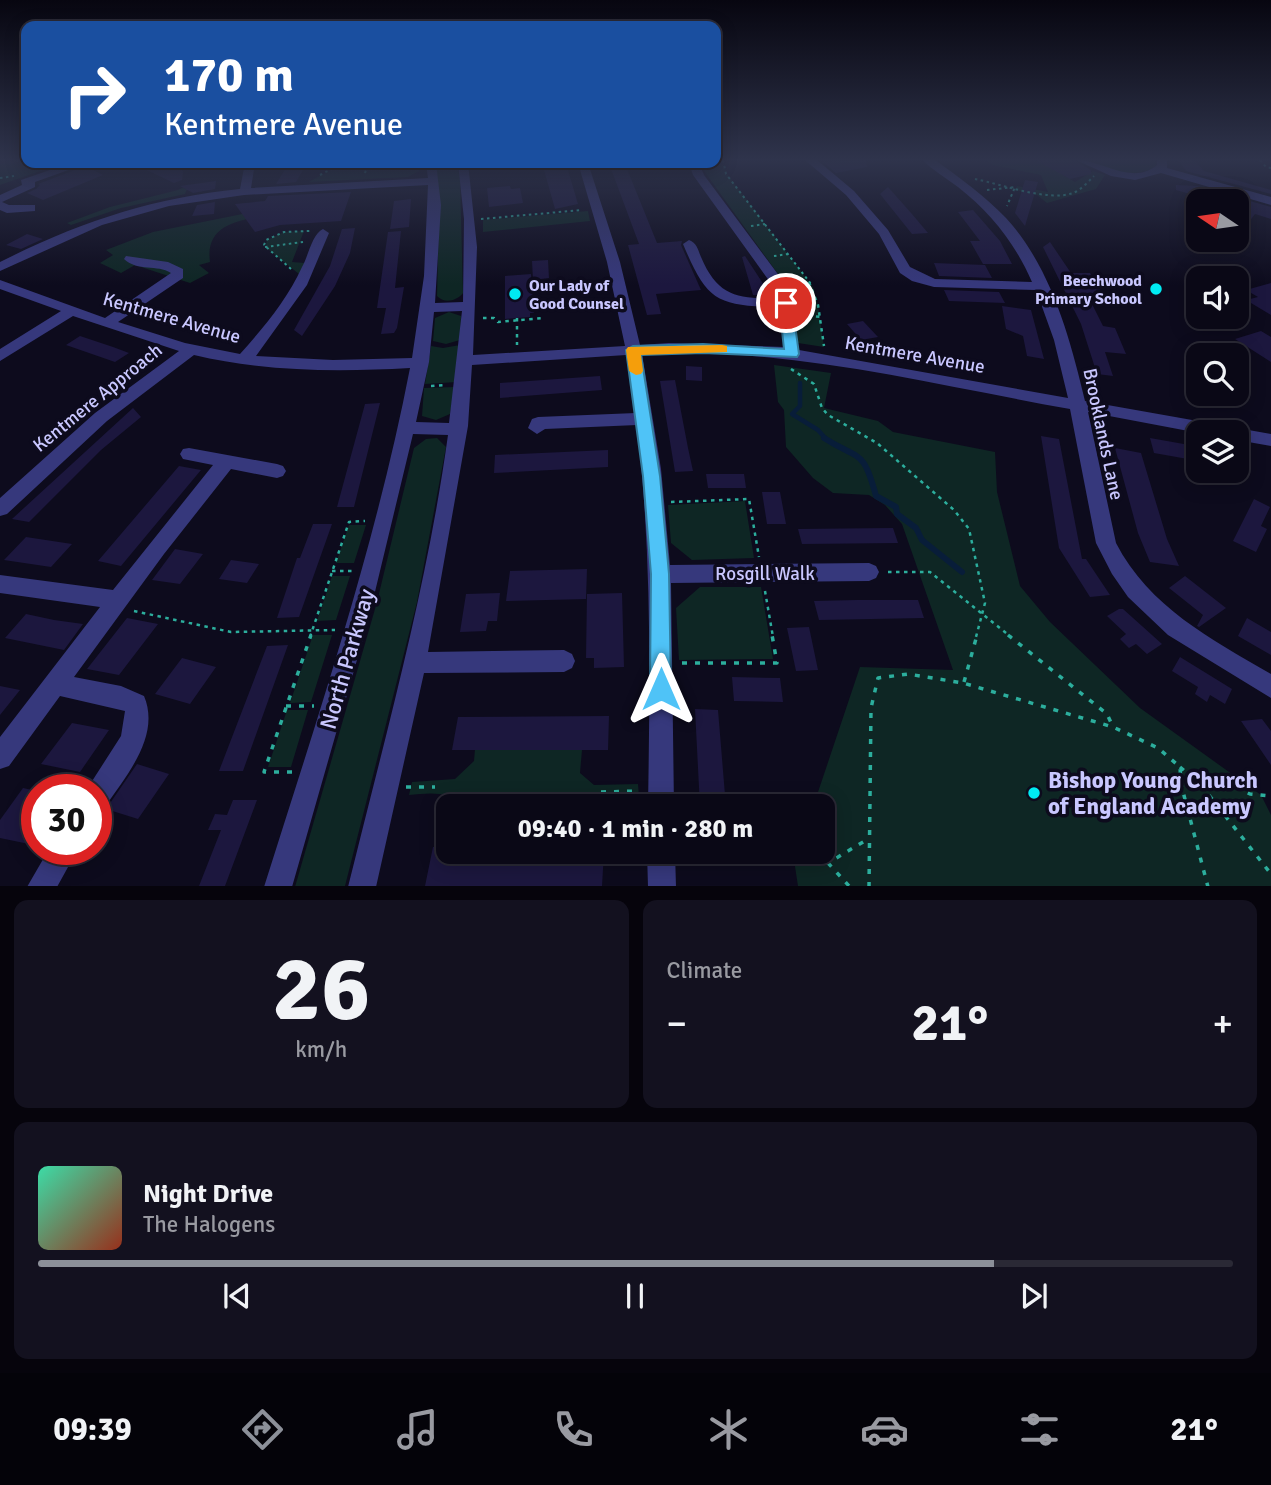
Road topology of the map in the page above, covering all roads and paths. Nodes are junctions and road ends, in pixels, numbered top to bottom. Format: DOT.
graph roads {
  1 [pos="185,201"];
  2 [pos="433,201"];
  3 [pos="468,201"];
  4 [pos="596,201"];
  5 [pos="718,201"];
  6 [pos="747,201"];
  7 [pos="857,201"];
  8 [pos="981,201"];
  9 [pos="1009,201"];
  10 [pos="0,205"];
  11 [pos="31,208"];
  12 [pos="599,209"];
  13 [pos="470,220"];
  14 [pos="1001,221"];
  15 [pos="322,237"];
  16 [pos="689,244"];
  17 [pos="265,247"];
  18 [pos="131,258"];
  19 [pos="0,267"];
  20 [pos="304,279"];
  21 [pos="0,284"];
  22 [pos="1041,286"];
  23 [pos="429,309"];
  24 [pos="787,309"];
  25 [pos="73,310"];
  26 [pos="470,312"];
  27 [pos="543,317"];
  28 [pos="821,317"];
  29 [pos="517,319"];
  30 [pos="108,322"];
  31 [pos="516,345"];
  32 [pos="192,349"];
  33 [pos="633,350"];
  34 [pos="787,353"];
  35 [pos="0,356"];
  36 [pos="825,359"];
  37 [pos="244,360"];
  38 [pos="466,360"];
  39 [pos="421,362"];
  40 [pos="463,384"];
  41 [pos="416,387"];
  42 [pos="1076,405"];
  43 [pos="644,419"];
  44 [pos="1186,424"];
  45 [pos="458,426"];
  46 [pos="407,428"];
  47 [pos="537,428"];
  48 [pos="1249,436"];
  49 [pos="1271,440"];
  50 [pos="189,454"];
  51 [pos="227,461"];
  52 [pos="277,471"];
  53 [pos="0,509"];
  54 [pos="384,520"];
  55 [pos="869,572"];
  56 [pos="660,574"];
  57 [pos="0,583"];
  58 [pos="115,603"];
  59 [pos="983,615"];
  60 [pos="312,630"];
  61 [pos="356,630"];
  62 [pos="564,660"];
  63 [pos="415,663"];
  64 [pos="963,683"];
  65 [pos="55,684"];
  66 [pos="1271,687"];
  67 [pos="335,705"];
  68 [pos="286,706"];
  69 [pos="1113,727"];
  70 [pos="0,757"];
  71 [pos="1180,766"];
  72 [pos="313,773"];
  73 [pos="111,774"];
  74 [pos="1200,785"];
  75 [pos="435,787"];
  76 [pos="385,788"];
  77 [pos="601,792"];
  78 [pos="618,794"];
  79 [pos="661,794"];
  80 [pos="1271,796"];
  81 [pos="869,838"];
  82 [pos="835,859"];
  83 [pos="662,864"];
  84 [pos="829,864"];
  85 [pos="54,865"];
  86 [pos="1271,874"];
  87 [pos="42,886"];
  88 [pos="278,886"];
  89 [pos="362,886"];
  90 [pos="662,886"];
  91 [pos="849,886"];
  92 [pos="869,886"];
  93 [pos="1208,886"];
  1 -- 19 [label="street"];
  2 -- 23 [label="street, North Parkway"];
  3 -- 13 [label="street"];
  4 -- 12 [label="street"];
  5 -- 24 [label="street"];
  6 -- 28 [label="path"];
  7 -- 22 [label="street"];
  8 -- 14 [label="street, Brooklands Lane"];
  9 -- 14 [label="path"];
  10 -- 11 [label="street"];
  12 -- 13 [label="path"];
  12 -- 33 [label="street"];
  13 -- 26 [label="street"];
  14 -- 22 [label="street, Brooklands Lane"];
  15 -- 17 [label="path"];
  15 -- 17 [label="path"];
  15 -- 20 [label="street"];
  16 -- 24 [label="street"];
  17 -- 20 [label="path"];
  18 -- 30 [label="street"];
  20 -- 37 [label="street"];
  21 -- 25 [label="street, Kentmere Avenue"];
  22 -- 42 [label="street, Brooklands Lane"];
  23 -- 26 [label="street"];
  23 -- 39 [label="street, North Parkway"];
  24 -- 28 [label="path"];
  24 -- 34 [label="street"];
  25 -- 30 [label="street, Kentmere Avenue"];
  25 -- 35 [label="street"];
  26 -- 29 [label="path"];
  26 -- 38 [label="street"];
  27 -- 29 [label="path"];
  28 -- 36 [label="path"];
  29 -- 31 [label="path"];
  30 -- 32 [label="street, Kentmere Avenue"];
  32 -- 37 [label="street, Kentmere Avenue"];
  32 -- 53 [label="street, Kentmere Approach"];
  33 -- 34 [label="street, Kentmere Avenue"];
  33 -- 38 [label="street, Kentmere Avenue"];
  33 -- 43 [label="street"];
  34 -- 36 [label="street, Kentmere Avenue"];
  34 -- 59 [label="path"];
  36 -- 42 [label="street, Kentmere Avenue"];
  37 -- 39 [label="street, Kentmere Avenue"];
  38 -- 40 [label="street"];
  39 -- 41 [label="street, North Parkway"];
  40 -- 41 [label="path"];
  40 -- 45 [label="street"];
  41 -- 46 [label="street, North Parkway"];
  42 -- 44 [label="street, Kentmere Avenue"];
  42 -- 66 [label="street, Brooklands Lane"];
  43 -- 47 [label="street"];
  43 -- 56 [label="street"];
  45 -- 46 [label="street"];
  45 -- 63 [label="street"];
  46 -- 54 [label="street, North Parkway"];
  48 -- 49 [label="street"];
  50 -- 51 [label="street"];
  51 -- 52 [label="street"];
  51 -- 58 [label="street"];
  54 -- 60 [label="path"];
  54 -- 61 [label="street, North Parkway"];
  55 -- 56 [label="street, Rosgill Walk"];
  55 -- 59 [label="path"];
  56 -- 79 [label="street"];
  57 -- 58 [label="street"];
  58 -- 60 [label="path"];
  58 -- 65 [label="street"];
  59 -- 64 [label="path"];
  59 -- 69 [label="path"];
  60 -- 61 [label="path"];
  60 -- 68 [label="path"];
  61 -- 67 [label="street, North Parkway"];
  62 -- 63 [label="street"];
  63 -- 76 [label="street"];
  64 -- 69 [label="path"];
  64 -- 81 [label="path"];
  65 -- 70 [label="street"];
  65 -- 73 [label="street"];
  67 -- 68 [label="path"];
  67 -- 72 [label="street, North Parkway"];
  68 -- 72 [label="path"];
  69 -- 71 [label="path"];
  71 -- 74 [label="path"];
  71 -- 93 [label="path"];
  72 -- 88 [label="street, North Parkway"];
  74 -- 80 [label="path"];
  74 -- 86 [label="path"];
  75 -- 76 [label="path"];
  76 -- 89 [label="street"];
  77 -- 78 [label="path"];
  81 -- 82 [label="path"];
  81 -- 92 [label="path"];
  83 -- 90 [label="street"];
  84 -- 91 [label="path"];
  85 -- 87 [label="street"];
}
